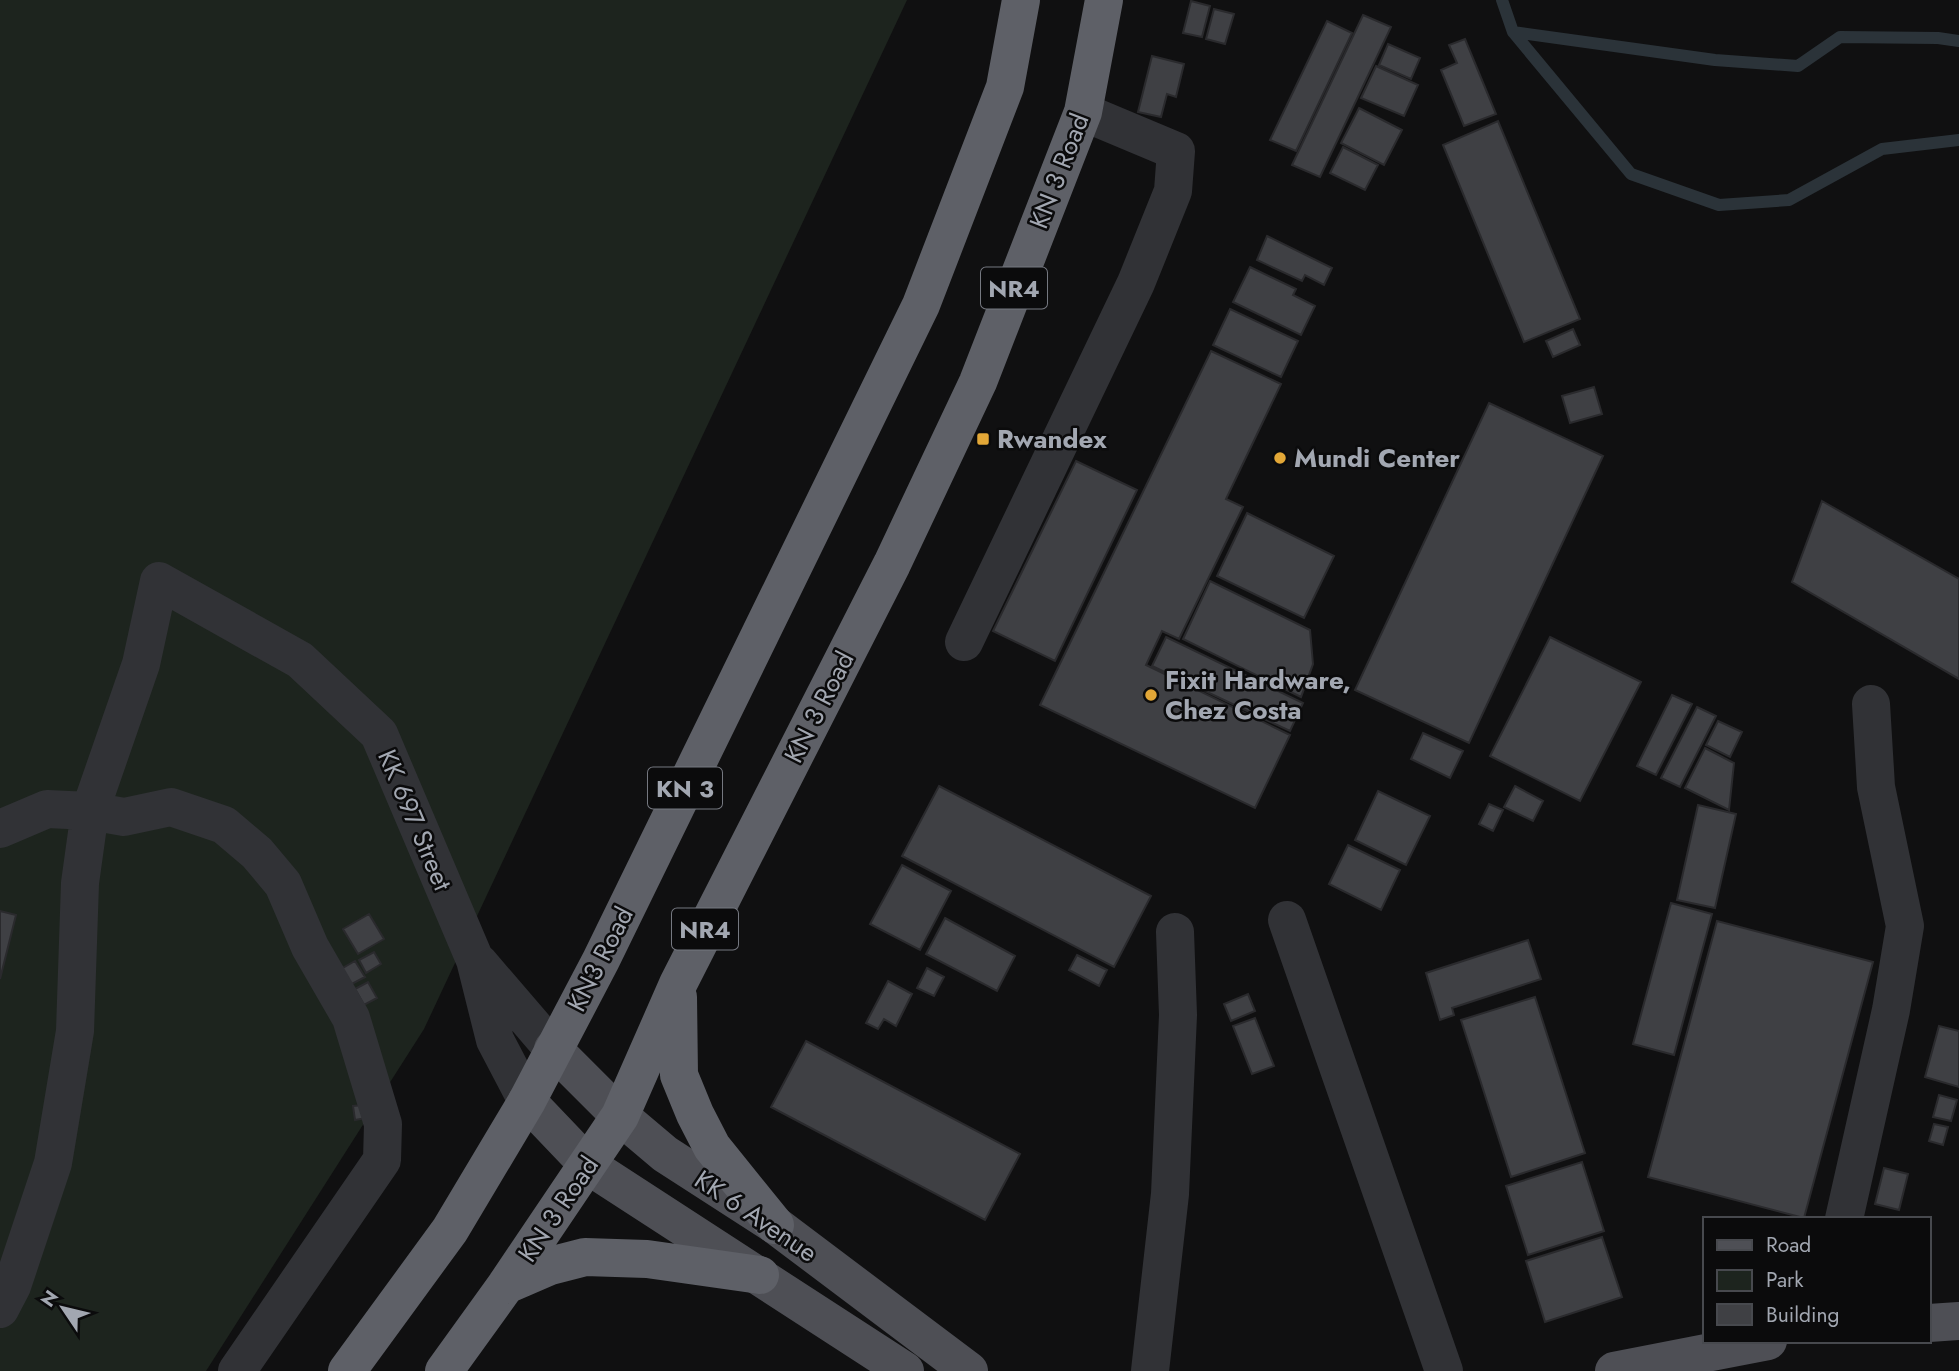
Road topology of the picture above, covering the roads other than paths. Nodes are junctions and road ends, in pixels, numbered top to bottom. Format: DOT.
graph roads {
  1 [pos="1021,0"];
  2 [pos="1104,0"];
  3 [pos="1083,112"];
  4 [pos="964,642"];
  5 [pos="1871,704"];
  6 [pos="90,811"];
  7 [pos="0,829"];
  8 [pos="1287,920"];
  9 [pos="1175,932"];
  10 [pos="475,960"];
  11 [pos="678,984"];
  12 [pos="553,1049"];
  13 [pos="527,1101"];
  14 [pos="620,1116"];
  15 [pos="589,1166"];
  16 [pos="1844,1217"];
  17 [pos="775,1225"];
  18 [pos="760,1275"];
  19 [pos="506,1285"];
  20 [pos="0,1309"];
  21 [pos="1959,1321"];
  22 [pos="1931,1323"];
  23 [pos="1758,1343"];
  24 [pos="237,1371"];
  25 [pos="347,1371"];
  26 [pos="444,1371"];
  27 [pos="905,1371"];
  28 [pos="969,1371"];
  29 [pos="1150,1371"];
  30 [pos="1444,1371"];
  31 [pos="1615,1371"];
  1 -- 12 [label="highway, KN3 Road / KN 3"];
  2 -- 3 [label="highway, KN 3 Road / NR4"];
  3 -- 4 [label="street"];
  3 -- 11 [label="highway, KN 3 Road / NR4"];
  5 -- 16 [label="street"];
  6 -- 7 [label="street"];
  6 -- 10 [label="street, KK 697 Street"];
  6 -- 20 [label="street"];
  6 -- 24 [label="street"];
  8 -- 30 [label="street"];
  9 -- 29 [label="street"];
  10 -- 12 [label="street, KK 697 Street"];
  10 -- 13 [label="street, KK 697 Street"];
  11 -- 14 [label="highway, KN 3 Road / NR4"];
  11 -- 17 [label="highway"];
  12 -- 13 [label="highway, KN3 Road / KN 3"];
  12 -- 14 [label="main road, KK 6 Avenue"];
  13 -- 15 [label="main road, KK 697 Street"];
  13 -- 25 [label="highway, KN3 Road"];
  14 -- 15 [label="highway, KN 3 Road / NR4"];
  14 -- 17 [label="main road, KK 6 Avenue"];
  15 -- 18 [label="main road, KK 6 Avenue"];
  15 -- 19 [label="highway, KN 3 Road / NR4"];
  17 -- 28 [label="main road, KK 6 Avenue"];
  18 -- 19 [label="highway"];
  18 -- 27 [label="main road, KK 6 Avenue"];
  19 -- 26 [label="highway, KN 3 Road / NR4"];
  21 -- 22 [label="main road"];
  23 -- 31 [label="main road"];
}
